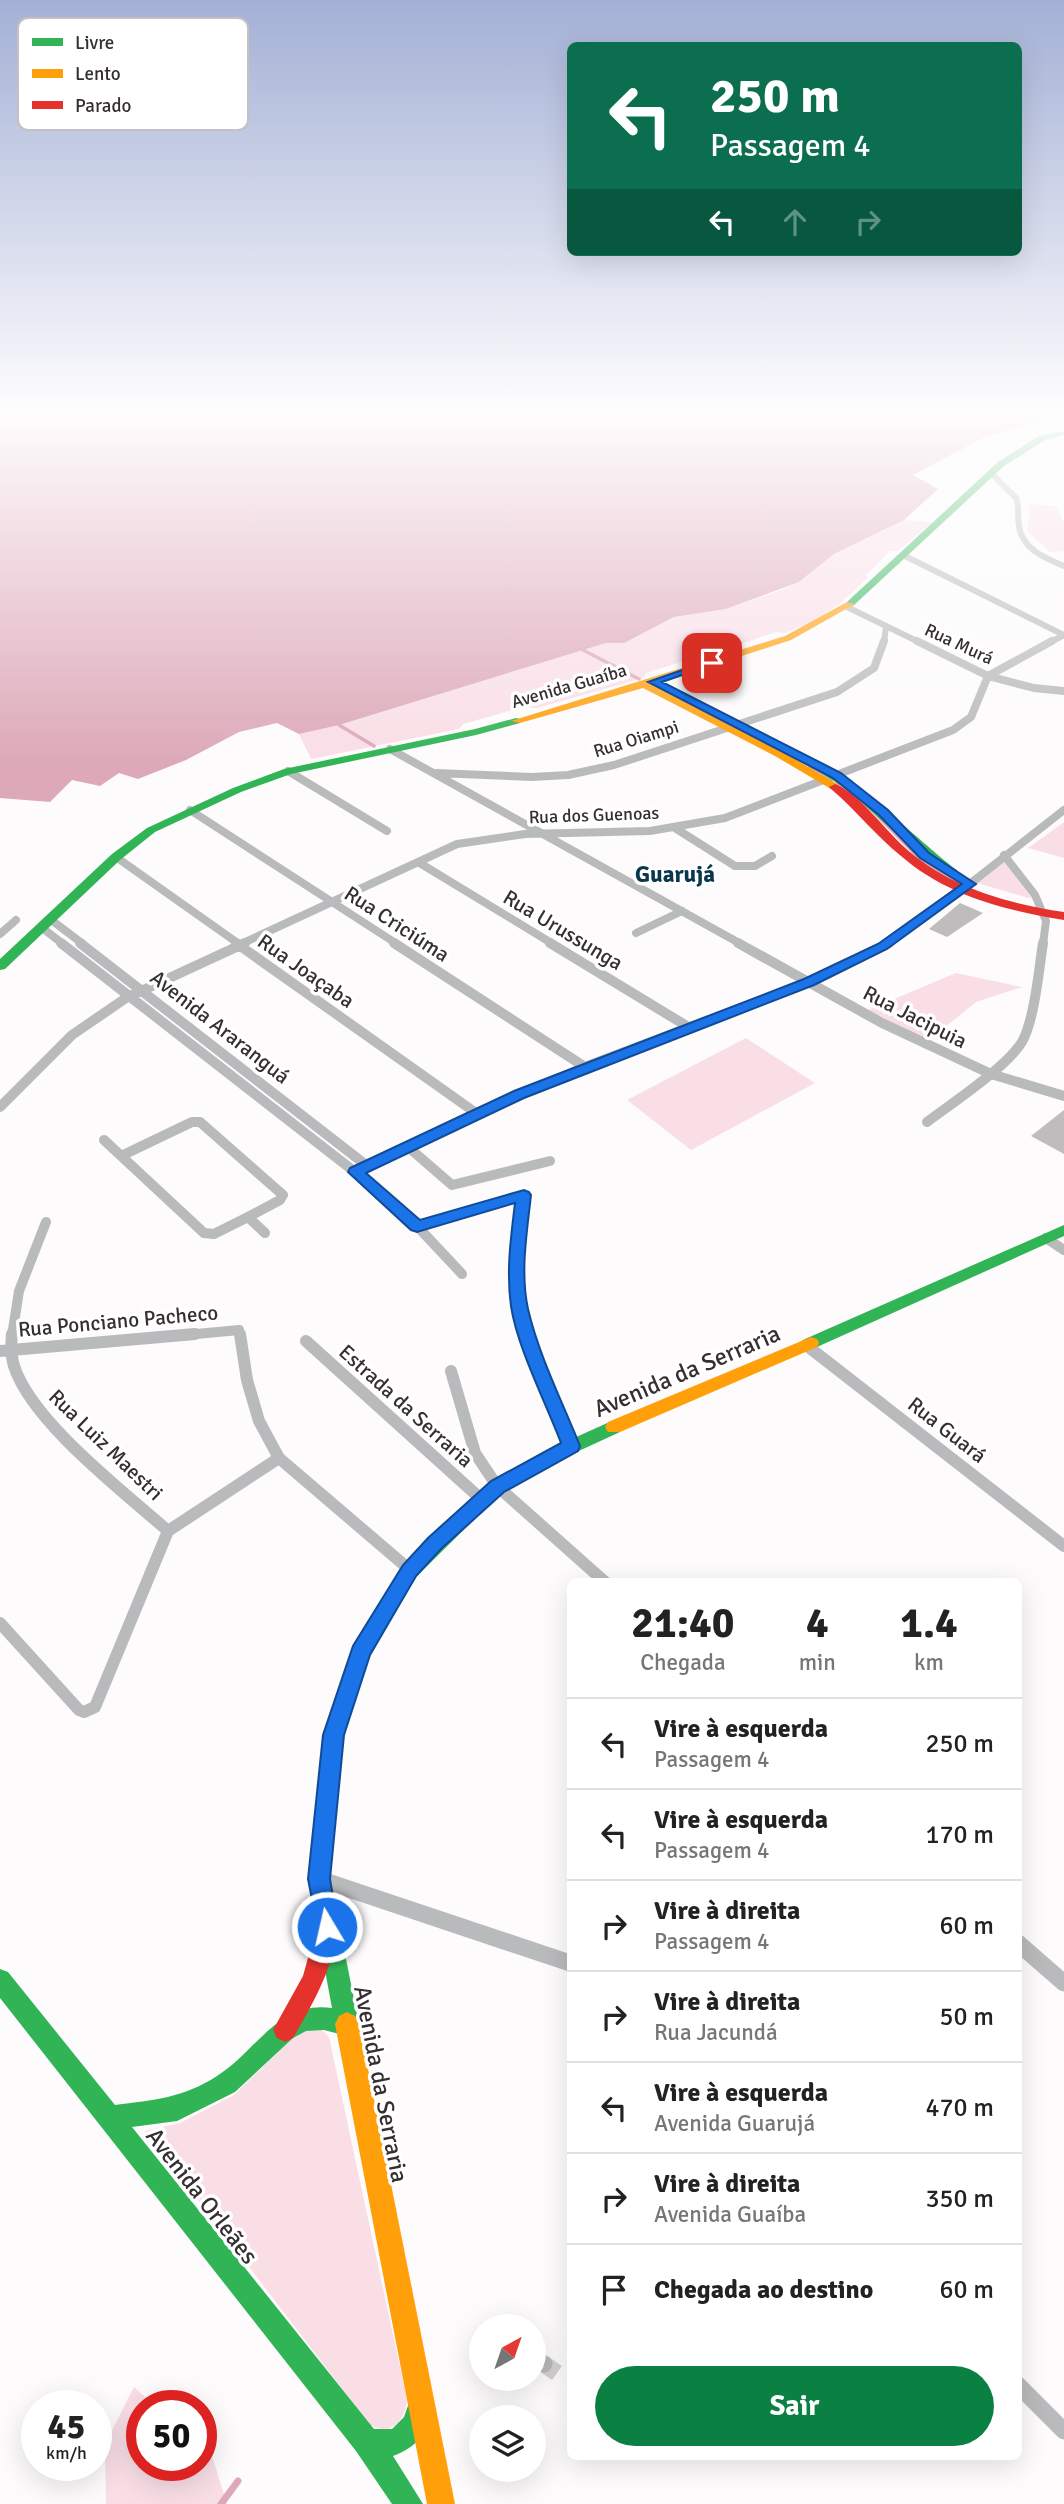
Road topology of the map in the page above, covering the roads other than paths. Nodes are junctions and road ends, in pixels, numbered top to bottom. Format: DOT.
graph roads {
  1 [pos="935,528"];
  2 [pos="1019,528"];
  3 [pos="1026,543"];
  4 [pos="905,556"];
  5 [pos="1064,558"];
  6 [pos="1064,566"];
  7 [pos="847,607"];
  8 [pos="886,626"];
  9 [pos="1064,635"];
  10 [pos="988,676"];
  11 [pos="648,683"];
  12 [pos="1064,691"];
  13 [pos="730,726"];
  14 [pos="390,749"];
  15 [pos="288,771"];
  16 [pos="433,773"];
  17 [pos="831,778"];
  18 [pos="190,810"];
  19 [pos="1064,810"];
  20 [pos="675,828"];
  21 [pos="387,831"];
  22 [pos="541,832"];
  23 [pos="1004,855"];
  24 [pos="116,856"];
  25 [pos="772,856"];
  26 [pos="418,862"];
  27 [pos="966,887"];
  28 [pos="333,902"];
  29 [pos="1064,908"];
  30 [pos="1041,909"];
  31 [pos="682,911"];
  32 [pos="1064,916"];
  33 [pos="16,920"];
  34 [pos="45,923"];
  35 [pos="636,933"];
  36 [pos="0,934"];
  37 [pos="239,945"];
  38 [pos="0,967"];
  39 [pos="809,982"];
  40 [pos="141,990"];
  41 [pos="130,995"];
  42 [pos="690,1028"];
  43 [pos="232,1060"];
  44 [pos="221,1066"];
  45 [pos="585,1067"];
  46 [pos="991,1074"];
  47 [pos="1064,1096"];
  48 [pos="286,1102"];
  49 [pos="0,1107"];
  50 [pos="276,1109"];
  51 [pos="476,1113"];
  52 [pos="927,1122"];
  53 [pos="104,1140"];
  54 [pos="407,1146"];
  55 [pos="121,1156"];
  56 [pos="550,1161"];
  57 [pos="366,1165"];
  58 [pos="355,1172"];
  59 [pos="248,1217"];
  60 [pos="46,1222"];
  61 [pos="417,1226"];
  62 [pos="1064,1228"];
  63 [pos="265,1233"];
  64 [pos="1046,1238"];
  65 [pos="1064,1250"];
  66 [pos="462,1274"];
  67 [pos="306,1341"];
  68 [pos="806,1345"];
  69 [pos="6,1351"];
  70 [pos="452,1371"];
  71 [pos="572,1446"];
  72 [pos="279,1458"];
  73 [pos="497,1486"];
  74 [pos="481,1499"];
  75 [pos="169,1531"];
  76 [pos="1064,1546"];
  77 [pos="410,1570"];
  78 [pos="600,1578"];
  79 [pos="0,1623"];
  80 [pos="319,1879"];
  81 [pos="327,1927"];
  82 [pos="1022,1946"];
  83 [pos="567,1962"];
  84 [pos="0,1980"];
  85 [pos="1064,1983"];
  86 [pos="345,2021"];
  87 [pos="285,2030"];
  88 [pos="112,2118"];
  89 [pos="1022,2389"];
  90 [pos="421,2397"];
  91 [pos="1064,2431"];
  92 [pos="366,2441"];
  93 [pos="409,2504"];
  94 [pos="441,2504"];
  1 -- 4 [label="street, Avenida Guaíba"];
  2 -- 3 [label="street"];
  3 -- 5 [label="street"];
  3 -- 6 [label="street"];
  4 -- 7 [label="street, Avenida Guaíba"];
  4 -- 9 [label="street"];
  7 -- 8 [label="street, Rua Murá"];
  7 -- 11 [label="street, Avenida Guaíba"];
  8 -- 10 [label="street, Rua Murá"];
  8 -- 13 [label="street, Rua Oiampi"];
  9 -- 10 [label="street"];
  10 -- 12 [label="street, Rua Murá"];
  10 -- 17 [label="street, Rua dos Guenoas"];
  11 -- 13 [label="street"];
  11 -- 14 [label="street, Avenida Guaíba"];
  13 -- 16 [label="street, Rua Oiampi"];
  13 -- 17 [label="street"];
  14 -- 15 [label="street, Avenida Guaíba"];
  14 -- 16 [label="street, Rua Jacipuia"];
  15 -- 18 [label="street, Avenida Guaíba"];
  15 -- 21 [label="street"];
  16 -- 22 [label="street, Rua Jacipuia"];
  17 -- 20 [label="street, Rua dos Guenoas"];
  17 -- 27 [label="street"];
  18 -- 24 [label="street, Avenida Guaíba"];
  18 -- 28 [label="street, Rua Criciúma"];
  19 -- 23 [label="street"];
  20 -- 22 [label="street, Rua dos Guenoas"];
  20 -- 25 [label="street"];
  22 -- 26 [label="street, Rua dos Guenoas"];
  22 -- 31 [label="street, Rua Jacipuia"];
  23 -- 27 [label="street"];
  23 -- 30 [label="street"];
  24 -- 34 [label="street"];
  24 -- 37 [label="street, Rua Joaçaba"];
  26 -- 28 [label="street, Rua dos Guenoas"];
  26 -- 42 [label="street, Rua Urussunga"];
  27 -- 30 [label="street"];
  27 -- 39 [label="street"];
  28 -- 37 [label="street, Rua dos Guenoas"];
  28 -- 45 [label="street, Rua Criciúma"];
  29 -- 30 [label="street"];
  30 -- 32 [label="street"];
  30 -- 46 [label="street"];
  31 -- 35 [label="street"];
  31 -- 39 [label="street, Rua Jacipuia"];
  33 -- 36 [label="street"];
  34 -- 38 [label="street"];
  34 -- 40 [label="street, Avenida Araranguá"];
  34 -- 41 [label="street, Avenida Araranguá"];
  37 -- 40 [label="street, Rua dos Guenoas"];
  37 -- 51 [label="street, Rua Joaçaba"];
  39 -- 42 [label="street"];
  39 -- 46 [label="street, Rua Jacipuia"];
  40 -- 41 [label="street, Rua dos Guenoas"];
  40 -- 43 [label="street, Avenida Araranguá"];
  41 -- 44 [label="street, Avenida Araranguá"];
  41 -- 49 [label="street, Rua dos Guenoas"];
  42 -- 45 [label="street"];
  43 -- 44 [label="street"];
  43 -- 48 [label="street, Avenida Araranguá"];
  44 -- 50 [label="street, Avenida Araranguá"];
  45 -- 51 [label="street"];
  46 -- 47 [label="street, Rua Jacipuia"];
  46 -- 52 [label="street"];
  48 -- 50 [label="street"];
  48 -- 57 [label="street, Avenida Araranguá"];
  50 -- 58 [label="street, Avenida Araranguá"];
  51 -- 54 [label="street"];
  53 -- 55 [label="street"];
  54 -- 56 [label="street"];
  54 -- 57 [label="street"];
  55 -- 59 [label="street"];
  55 -- 59 [label="street"];
  57 -- 58 [label="street"];
  58 -- 61 [label="street, Avenida Araranguá"];
  59 -- 63 [label="street"];
  60 -- 69 [label="street, Rua Luiz Maestri"];
  61 -- 66 [label="street, Avenida Araranguá"];
  61 -- 71 [label="street"];
  62 -- 64 [label="street, Avenida da Serraria"];
  64 -- 65 [label="street"];
  64 -- 68 [label="street, Avenida da Serraria"];
  67 -- 74 [label="street, Estrada da Serraria"];
  68 -- 71 [label="street, Avenida da Serraria"];
  68 -- 76 [label="street, Rua Guará"];
  69 -- 72 [label="street, Rua Ponciano Pacheco"];
  69 -- 75 [label="street, Rua Luiz Maestri"];
  70 -- 73 [label="street"];
  71 -- 73 [label="street, Avenida da Serraria"];
  72 -- 75 [label="street"];
  72 -- 77 [label="street"];
  73 -- 74 [label="street, Avenida da Serraria"];
  73 -- 78 [label="street"];
  74 -- 77 [label="street, Avenida da Serraria"];
  75 -- 79 [label="street"];
  77 -- 80 [label="street, Avenida da Serraria"];
  80 -- 81 [label="street, Avenida da Serraria"];
  80 -- 83 [label="street"];
  81 -- 86 [label="street, Avenida da Serraria"];
  81 -- 87 [label="street"];
  82 -- 85 [label="street"];
  84 -- 88 [label="street, Avenida Orleães"];
  86 -- 87 [label="street"];
  86 -- 90 [label="street, Avenida da Serraria"];
  87 -- 88 [label="street"];
  88 -- 92 [label="street, Avenida Orleães"];
  89 -- 91 [label="street"];
  90 -- 92 [label="street"];
  90 -- 94 [label="street, Avenida da Serraria"];
  92 -- 93 [label="street, Avenida Orleães"];
}
